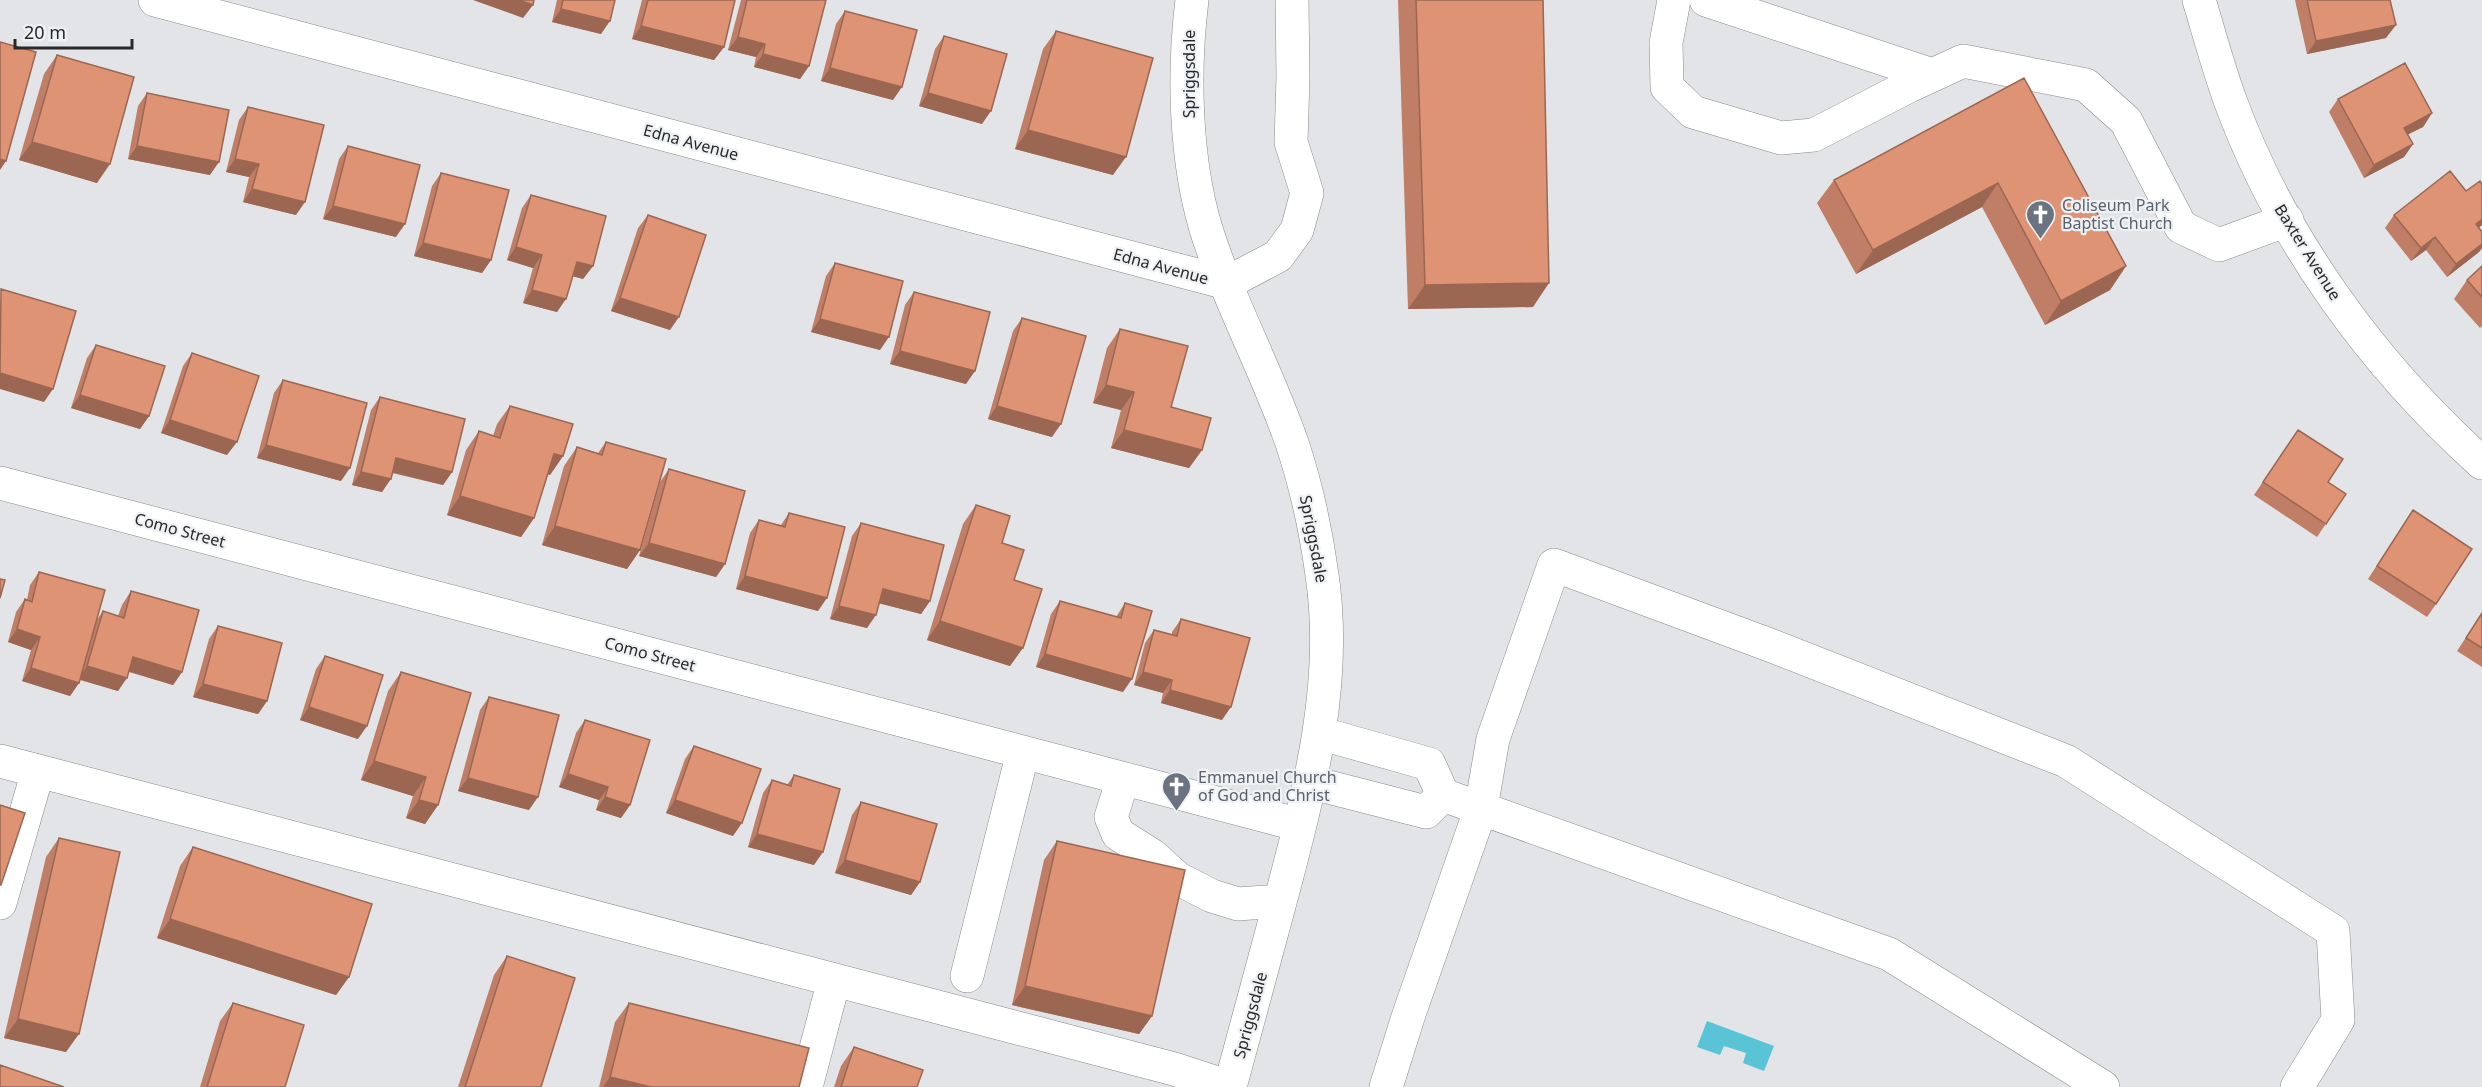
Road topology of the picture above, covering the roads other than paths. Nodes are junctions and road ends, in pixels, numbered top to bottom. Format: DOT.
graph roads {
  1 [pos="155,0"];
  2 [pos="1192,0"];
  3 [pos="1292,0"];
  4 [pos="1674,0"];
  5 [pos="1706,0"];
  6 [pos="2199,0"];
  7 [pos="1932,75"];
  8 [pos="2287,220"];
  9 [pos="1227,283"];
  10 [pos="2482,463"];
  11 [pos="0,483"];
  12 [pos="1319,733"];
  13 [pos="1023,752"];
  14 [pos="0,761"];
  15 [pos="38,771"];
  16 [pos="1123,778"];
  17 [pos="1309,782"];
  18 [pos="1443,795"];
  19 [pos="1481,808"];
  20 [pos="1300,825"];
  21 [pos="1280,901"];
  22 [pos="0,903"];
  23 [pos="967,976"];
  24 [pos="834,980"];
  25 [pos="806,1087"];
  26 [pos="1230,1087"];
  27 [pos="1386,1087"];
  28 [pos="2103,1087"];
  29 [pos="2297,1087"];
  1 -- 9 [label="street, Edna Avenue"];
  2 -- 9 [label="street, Spriggsdale"];
  3 -- 9 [label="street"];
  4 -- 7 [label="street"];
  5 -- 7 [label="street"];
  6 -- 8 [label="street, Baxter Avenue"];
  7 -- 8 [label="street"];
  8 -- 10 [label="street, Baxter Avenue"];
  9 -- 12 [label="street, Spriggsdale"];
  11 -- 13 [label="street, Como Street"];
  12 -- 17 [label="street, Spriggsdale"];
  12 -- 18 [label="street"];
  13 -- 16 [label="street, Como Street"];
  13 -- 23 [label="street"];
  14 -- 15 [label="street"];
  15 -- 22 [label="street"];
  15 -- 24 [label="street"];
  16 -- 20 [label="street, Como Street"];
  16 -- 21 [label="street"];
  17 -- 18 [label="street"];
  17 -- 20 [label="street, Spriggsdale"];
  18 -- 19 [label="street"];
  19 -- 27 [label="street"];
  19 -- 28 [label="street"];
  19 -- 29 [label="street"];
  20 -- 21 [label="street, Spriggsdale"];
  21 -- 26 [label="street, Spriggsdale"];
  24 -- 25 [label="street"];
  24 -- 26 [label="street"];
}
